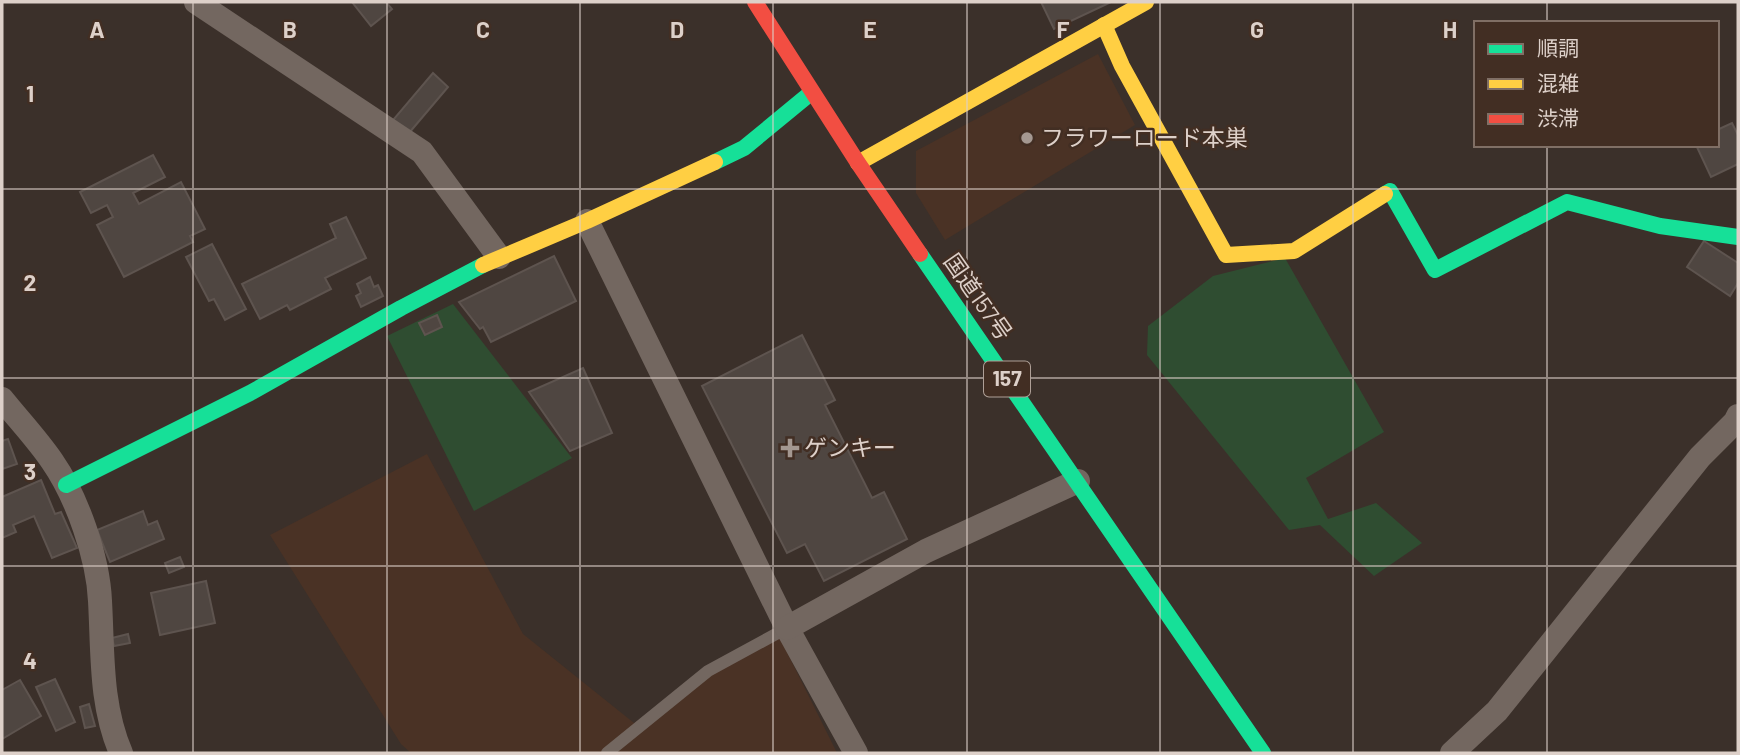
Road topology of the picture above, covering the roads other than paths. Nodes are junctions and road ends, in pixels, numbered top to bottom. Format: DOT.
graph roads {
  1 [pos="196,2"];
  2 [pos="754,2"];
  3 [pos="1146,2"];
  4 [pos="1104,25"];
  5 [pos="812,92"];
  6 [pos="858,163"];
  7 [pos="587,221"];
  8 [pos="1738,237"];
  9 [pos="499,257"];
  10 [pos="2,399"];
  11 [pos="1738,416"];
  12 [pos="1078,481"];
  13 [pos="66,485"];
  14 [pos="787,628"];
  15 [pos="121,753"];
  16 [pos="607,753"];
  17 [pos="856,753"];
  18 [pos="1263,753"];
  19 [pos="1452,753"];
  1 -- 9 [label="street"];
  2 -- 5 [label="main road, 国道157号 / 157"];
  3 -- 4 [label="main road"];
  4 -- 6 [label="main road"];
  4 -- 8 [label="main road"];
  5 -- 6 [label="main road, 国道157号 / 157"];
  5 -- 7 [label="main road"];
  6 -- 12 [label="main road, 国道157号 / 157"];
  7 -- 9 [label="main road"];
  7 -- 14 [label="street"];
  9 -- 13 [label="main road"];
  10 -- 13 [label="street"];
  11 -- 19 [label="street"];
  12 -- 14 [label="street"];
  12 -- 18 [label="main road, 国道157号 / 157"];
  13 -- 15 [label="street"];
  14 -- 16 [label="lane"];
  14 -- 17 [label="street"];
}
